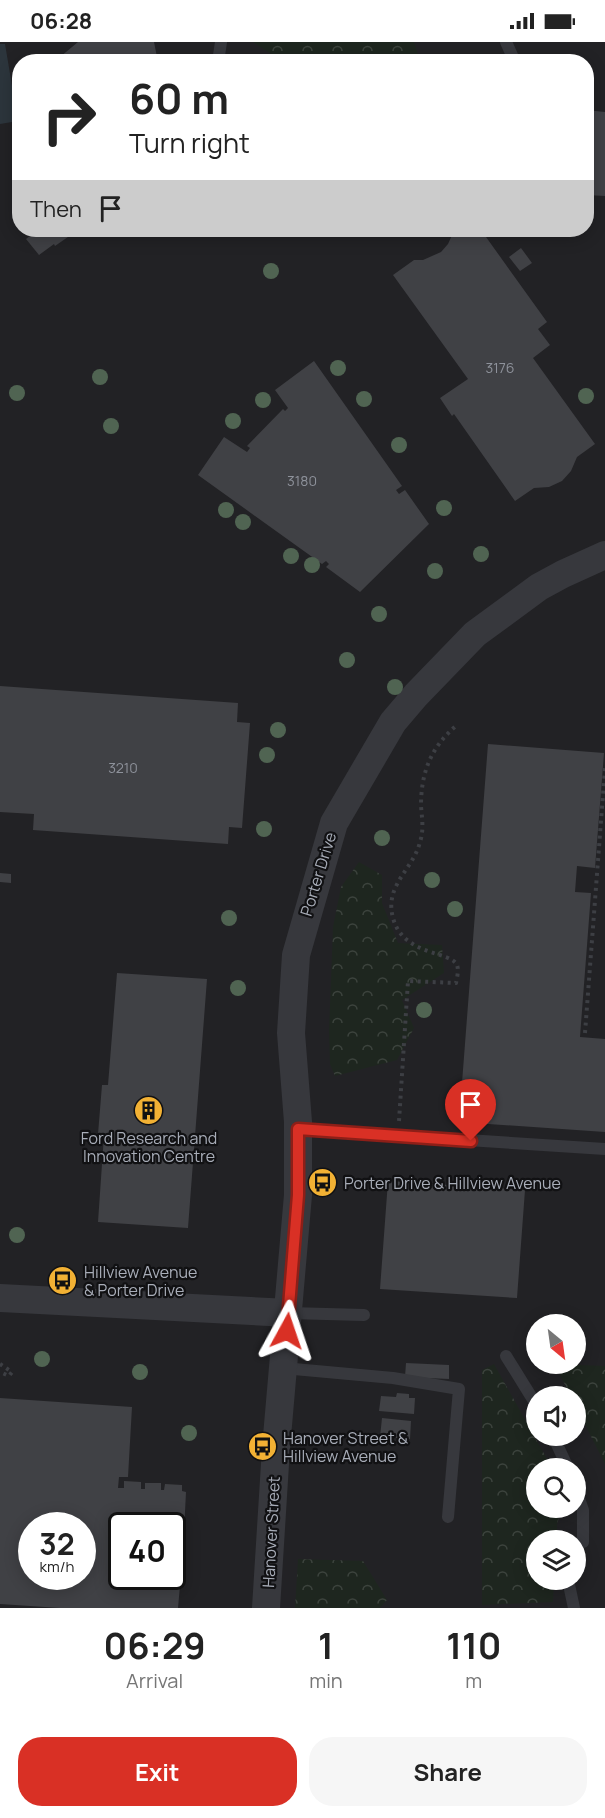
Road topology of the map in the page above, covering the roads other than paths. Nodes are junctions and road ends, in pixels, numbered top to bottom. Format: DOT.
graph roads {
  1 [pos="605,555"];
  2 [pos="298,1129"];
  3 [pos="605,1149"];
  4 [pos="0,1299"];
  5 [pos="289,1313"];
  6 [pos="364,1315"];
  7 [pos="506,1356"];
  8 [pos="283,1368"];
  9 [pos="526,1388"];
  10 [pos="448,1517"];
  11 [pos="570,1590"];
  12 [pos="266,1608"];
  13 [pos="574,1608"];
  1 -- 2 [label="street, Porter Drive"];
  2 -- 3 [label="lane"];
  2 -- 5 [label="street, Porter Drive"];
  4 -- 5 [label="street"];
  5 -- 6 [label="lane"];
  5 -- 8 [label="street, Hanover Street"];
  7 -- 9 [label="lane"];
  8 -- 10 [label="lane"];
  8 -- 12 [label="street, Hanover Street"];
  11 -- 13 [label="lane"];
}
